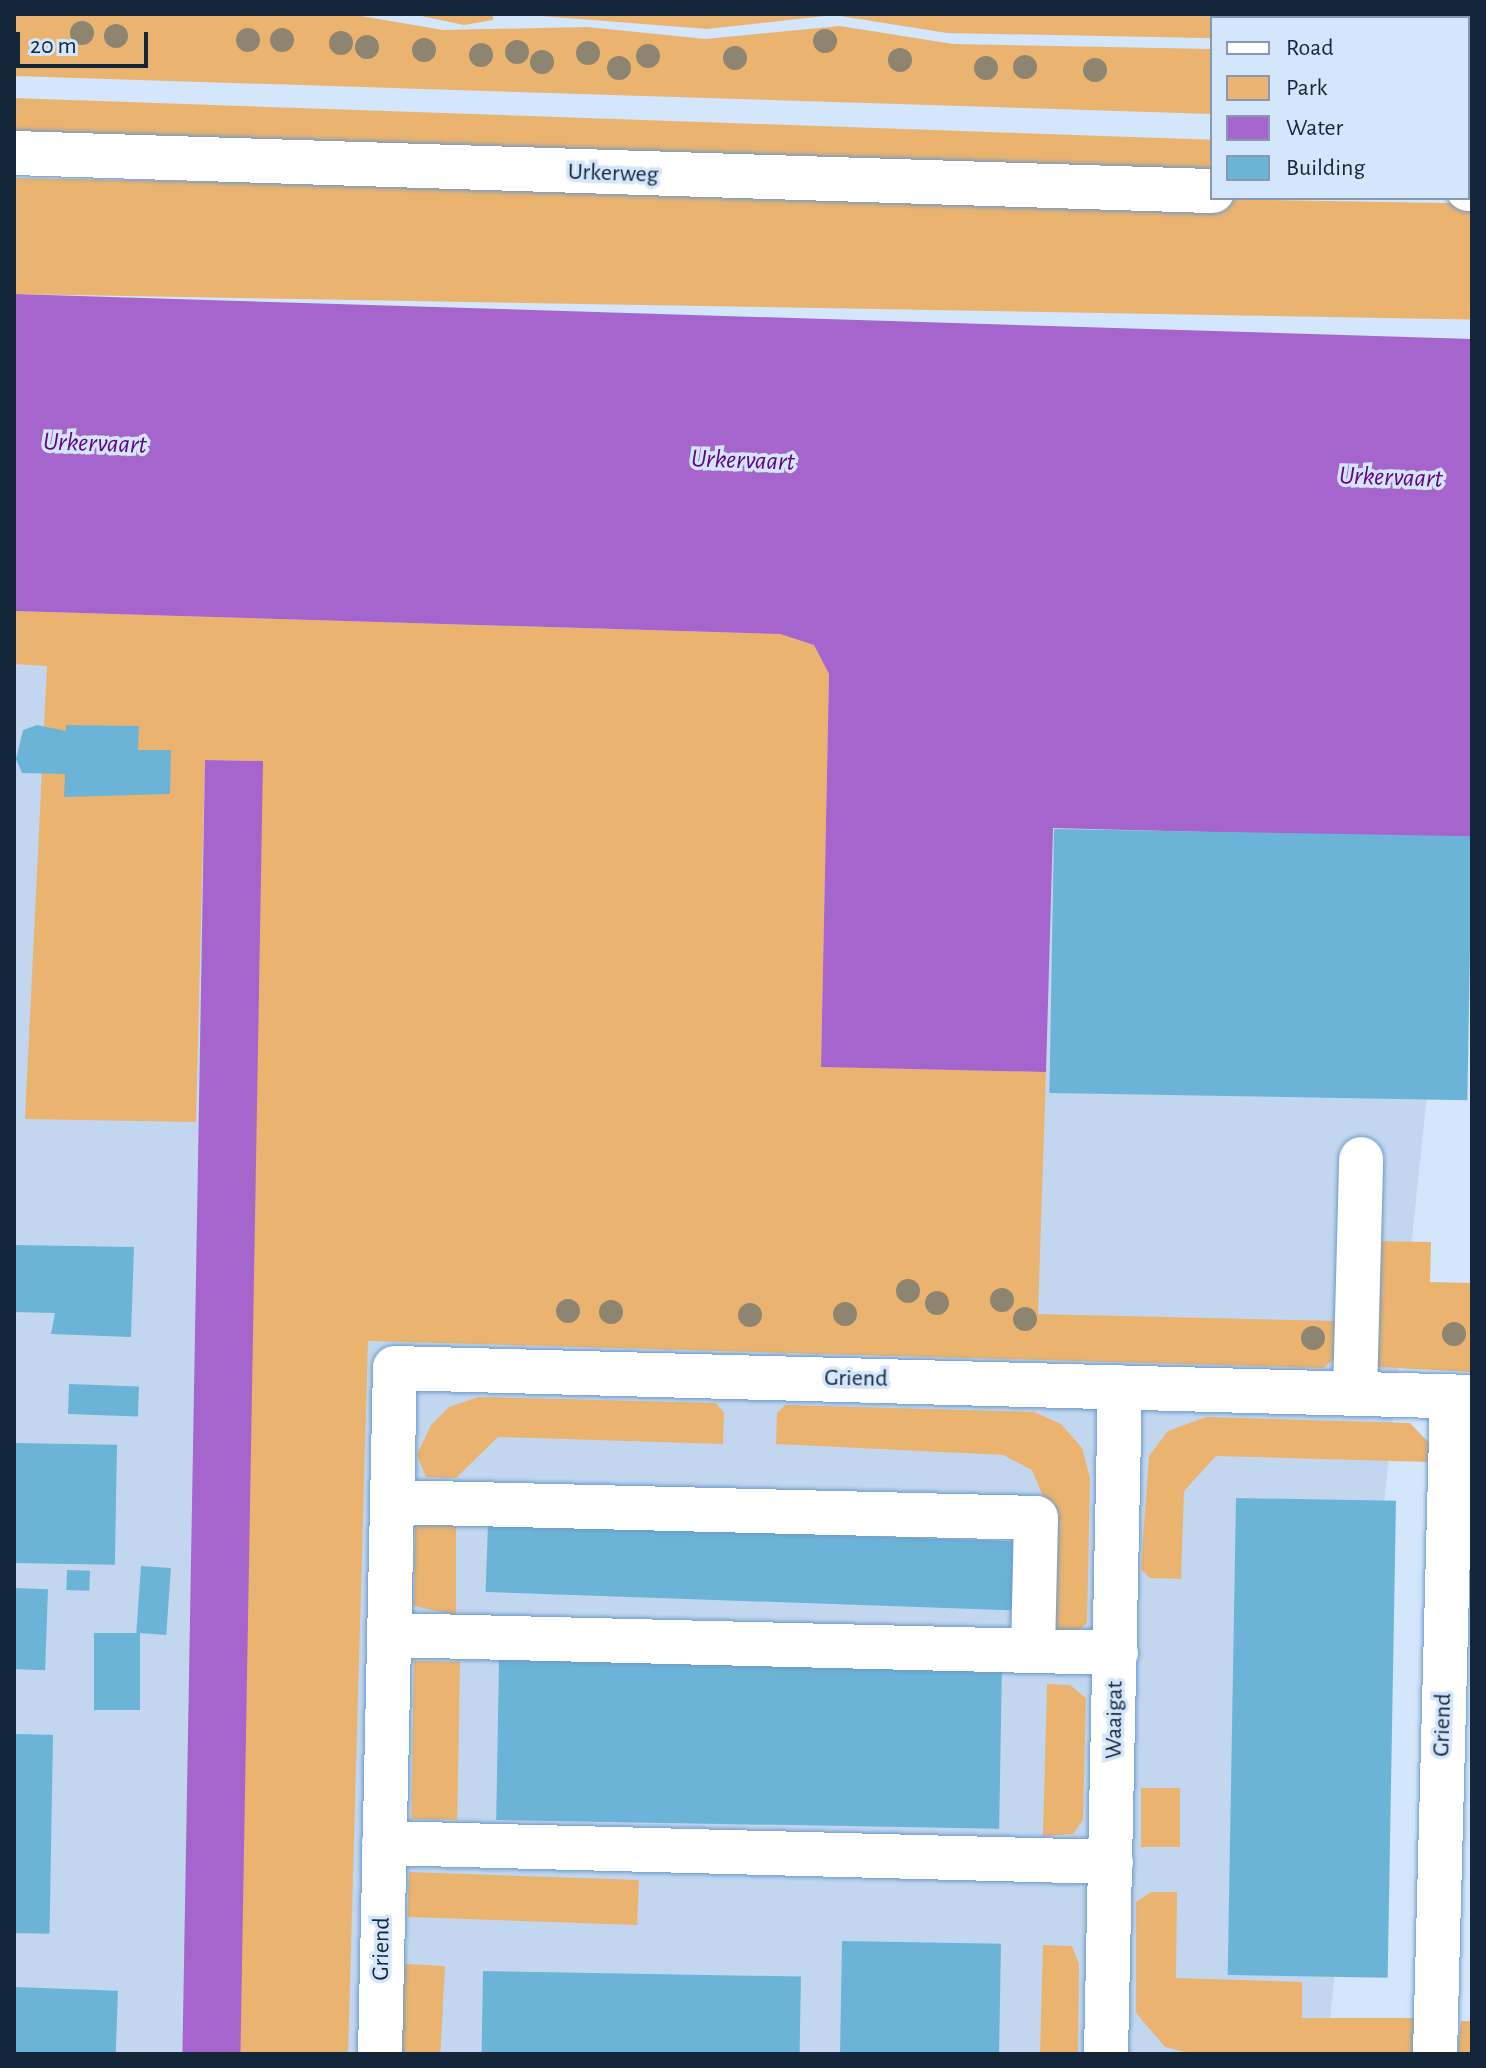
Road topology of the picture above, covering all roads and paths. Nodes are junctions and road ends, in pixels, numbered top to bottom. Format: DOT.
graph roads {
  1 [pos="14,153"];
  2 [pos="1210,191"];
  3 [pos="1361,1159"];
  4 [pos="1120,1387"];
  5 [pos="1355,1394"];
  6 [pos="1462,1397"];
  7 [pos="392,1502"];
  8 [pos="389,1635"];
  9 [pos="1033,1650"];
  10 [pos="1116,1653"];
  11 [pos="384,1843"];
  12 [pos="1111,1862"];
  13 [pos="380,2054"];
  14 [pos="1106,2054"];
  15 [pos="1435,2054"];
  1 -- 2 [label="street, Urkerweg"];
  3 -- 5 [label="street"];
  4 -- 5 [label="street, Griend"];
  4 -- 7 [label="street, Griend"];
  4 -- 10 [label="street, Waaigat"];
  5 -- 6 [label="street, Griend"];
  6 -- 15 [label="street, Griend"];
  7 -- 8 [label="street, Griend"];
  7 -- 9 [label="street"];
  8 -- 9 [label="street"];
  8 -- 11 [label="street, Griend"];
  9 -- 10 [label="street"];
  10 -- 12 [label="street, Waaigat"];
  11 -- 12 [label="street"];
  11 -- 13 [label="street, Griend"];
  12 -- 14 [label="street, Waaigat"];
}
